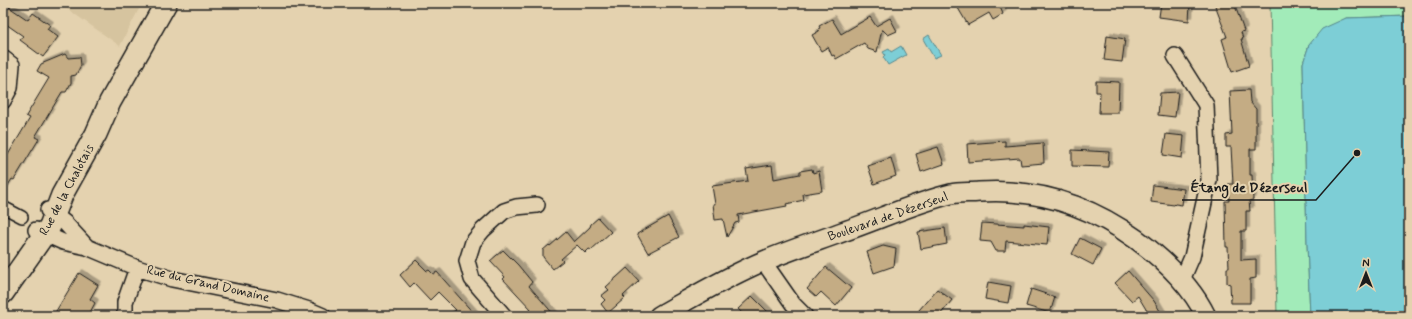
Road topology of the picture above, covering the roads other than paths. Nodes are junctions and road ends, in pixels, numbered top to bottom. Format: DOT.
graph roads {
  1 [pos="166,3"];
  2 [pos="1175,56"];
  3 [pos="3,58"];
  4 [pos="3,101"];
  5 [pos="537,205"];
  6 [pos="3,206"];
  7 [pos="51,212"];
  8 [pos="34,227"];
  9 [pos="87,247"];
  10 [pos="763,261"];
  11 [pos="137,268"];
  12 [pos="3,273"];
  13 [pos="1182,280"];
  14 [pos="3,293"];
  15 [pos="125,316"];
  16 [pos="323,316"];
  17 [pos="504,316"];
  18 [pos="660,316"];
  19 [pos="805,316"];
  20 [pos="1206,316"];
  1 -- 7 [label="main road, Rue de la Chalotais"];
  2 -- 13 [label="street"];
  3 -- 4 [label="street"];
  5 -- 17 [label="street"];
  6 -- 8 [label="street"];
  7 -- 8 [label="main road, Rue de la Chalotais"];
  7 -- 9 [label="street, Rue du Grand Domaine"];
  8 -- 9 [label="street, Rue du Grand Domaine"];
  8 -- 12 [label="main road, Rue de la Chalotais"];
  8 -- 14 [label="main road, Rue de la Chalotais"];
  9 -- 11 [label="street, Rue du Grand Domaine"];
  10 -- 13 [label="street, Boulevard de Dézerseul"];
  10 -- 18 [label="street, Boulevard de Dézerseul"];
  10 -- 19 [label="street"];
  11 -- 15 [label="street, Rue du Grand Domaine"];
  11 -- 16 [label="street, Rue du Grand Domaine"];
  13 -- 20 [label="street, Boulevard de Dézerseul"];
}
